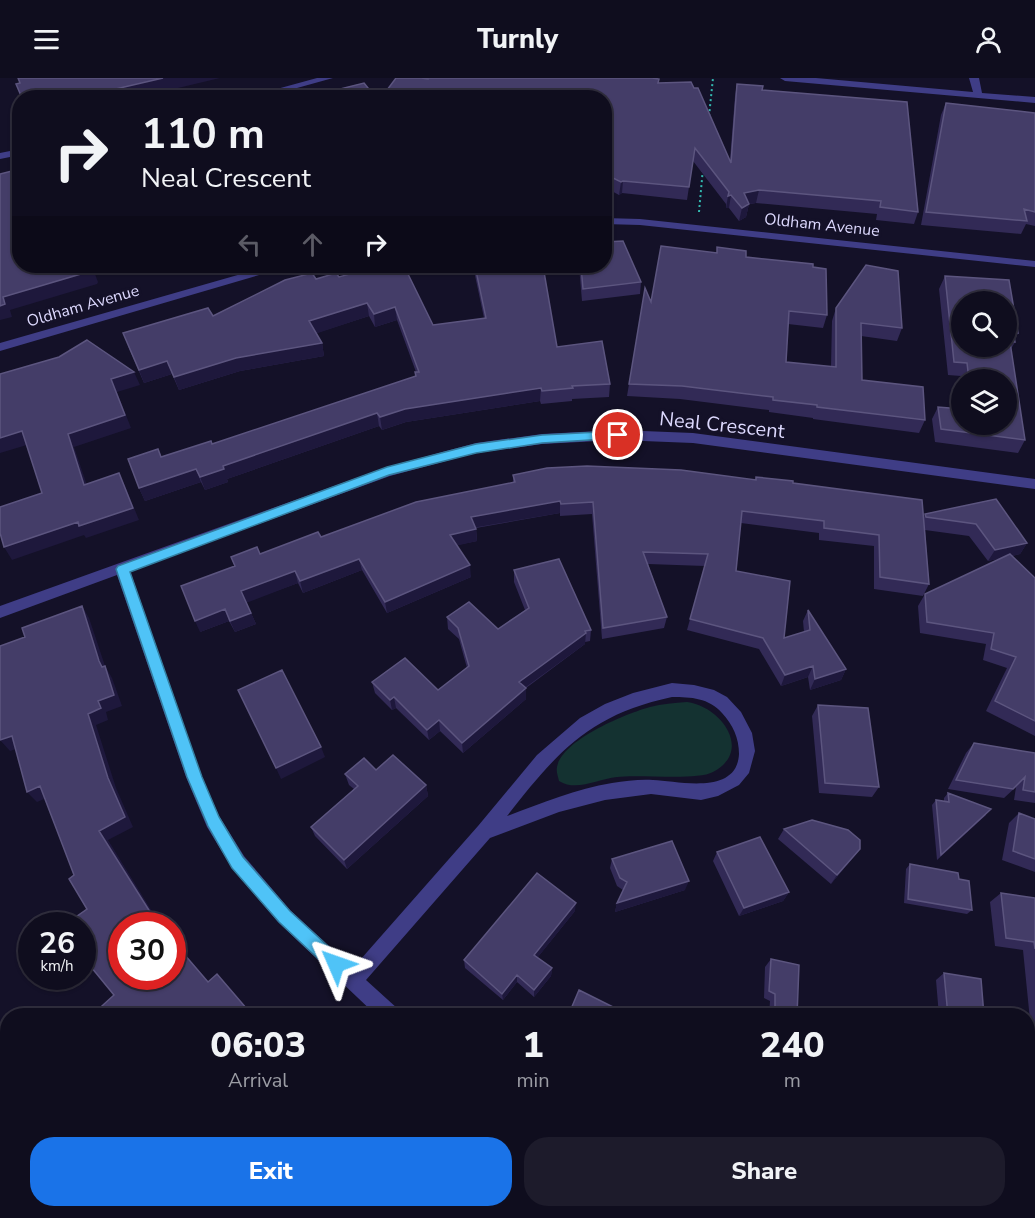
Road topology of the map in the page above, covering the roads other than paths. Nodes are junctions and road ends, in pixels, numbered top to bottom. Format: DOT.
graph roads {
  1 [pos="328,78"];
  2 [pos="785,78"];
  3 [pos="974,78"];
  4 [pos="280,90"];
  5 [pos="978,95"];
  6 [pos="1035,100"];
  7 [pos="612,222"];
  8 [pos="1035,264"];
  9 [pos="255,273"];
  10 [pos="0,347"];
  11 [pos="1035,484"];
  12 [pos="122,569"];
  13 [pos="0,612"];
  14 [pos="484,832"];
  15 [pos="353,981"];
  16 [pos="382,1008"];
  1 -- 4 [label="street"];
  2 -- 5 [label="street"];
  3 -- 5 [label="street"];
  5 -- 6 [label="street"];
  7 -- 8 [label="street, Oldham Avenue"];
  9 -- 10 [label="street, Oldham Avenue"];
  11 -- 12 [label="street, Neal Crescent"];
  12 -- 13 [label="street, Neal Crescent"];
  12 -- 15 [label="street"];
  14 -- 14 [label="street"];
  14 -- 15 [label="street"];
  15 -- 16 [label="street"];
}
